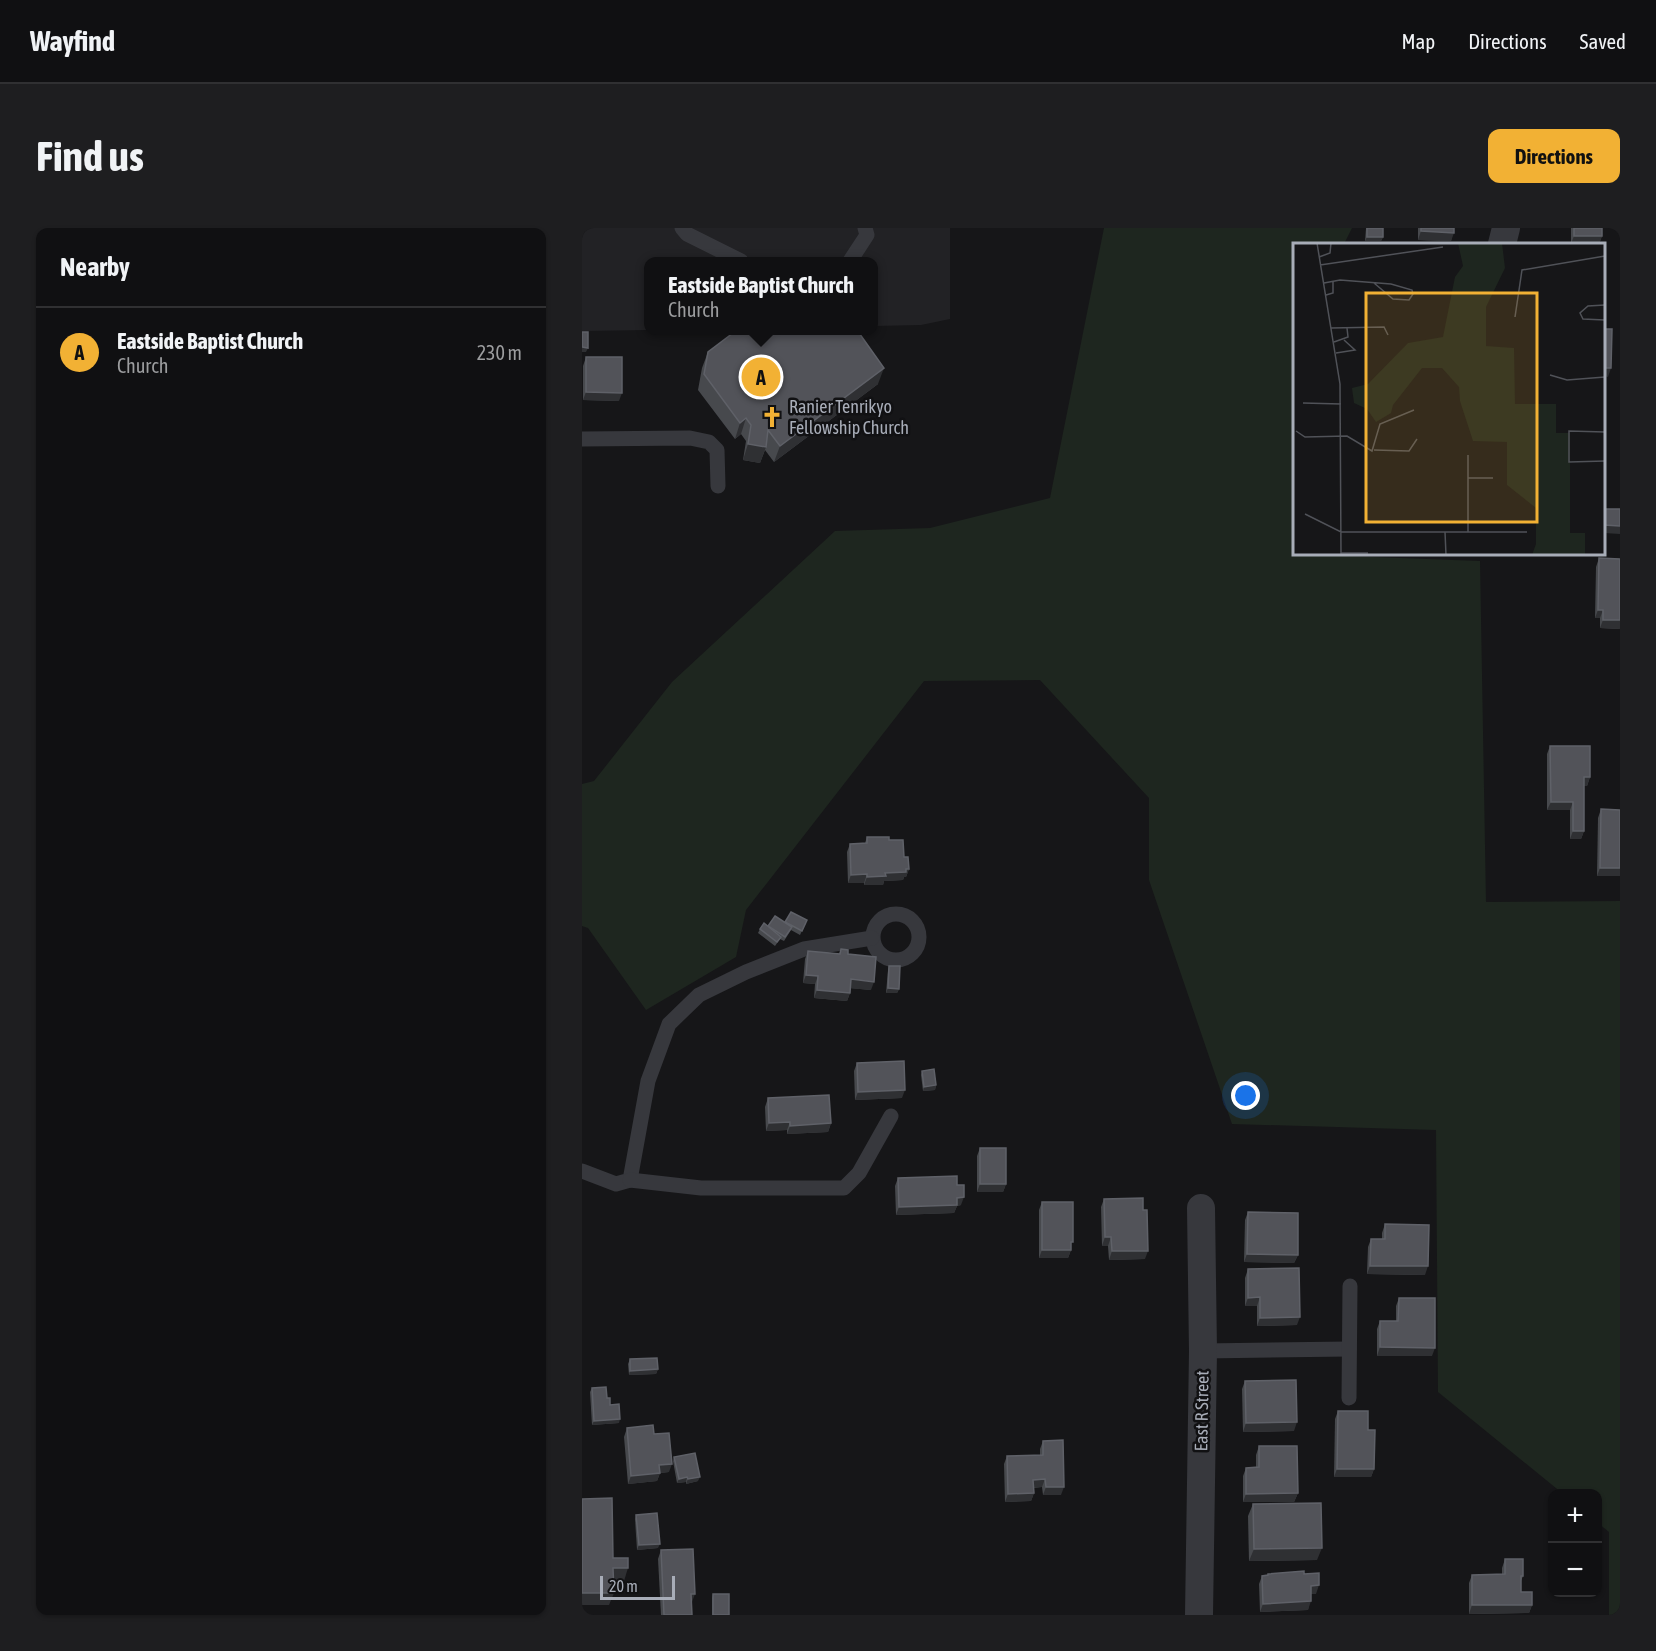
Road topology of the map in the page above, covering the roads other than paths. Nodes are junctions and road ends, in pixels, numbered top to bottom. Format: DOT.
graph roads {
  1 [pos="682,228"];
  2 [pos="865,228"];
  3 [pos="1506,228"];
  4 [pos="1502,243"];
  5 [pos="733,257"];
  6 [pos="853,257"];
  7 [pos="582,439"];
  8 [pos="718,486"];
  9 [pos="872,938"];
  10 [pos="891,1116"];
  11 [pos="582,1170"];
  12 [pos="630,1180"];
  13 [pos="1201,1208"];
  14 [pos="1350,1286"];
  15 [pos="1349,1349"];
  16 [pos="1203,1351"];
  17 [pos="1349,1398"];
  18 [pos="1199,1615"];
  1 -- 5 [label="lane"];
  2 -- 6 [label="lane"];
  3 -- 4 [label="street"];
  7 -- 8 [label="lane"];
  9 -- 12 [label="lane"];
  10 -- 12 [label="lane"];
  11 -- 12 [label="lane"];
  13 -- 16 [label="street, East R Street"];
  14 -- 15 [label="lane"];
  15 -- 16 [label="lane"];
  15 -- 17 [label="lane"];
  16 -- 18 [label="street, East R Street"];
}
